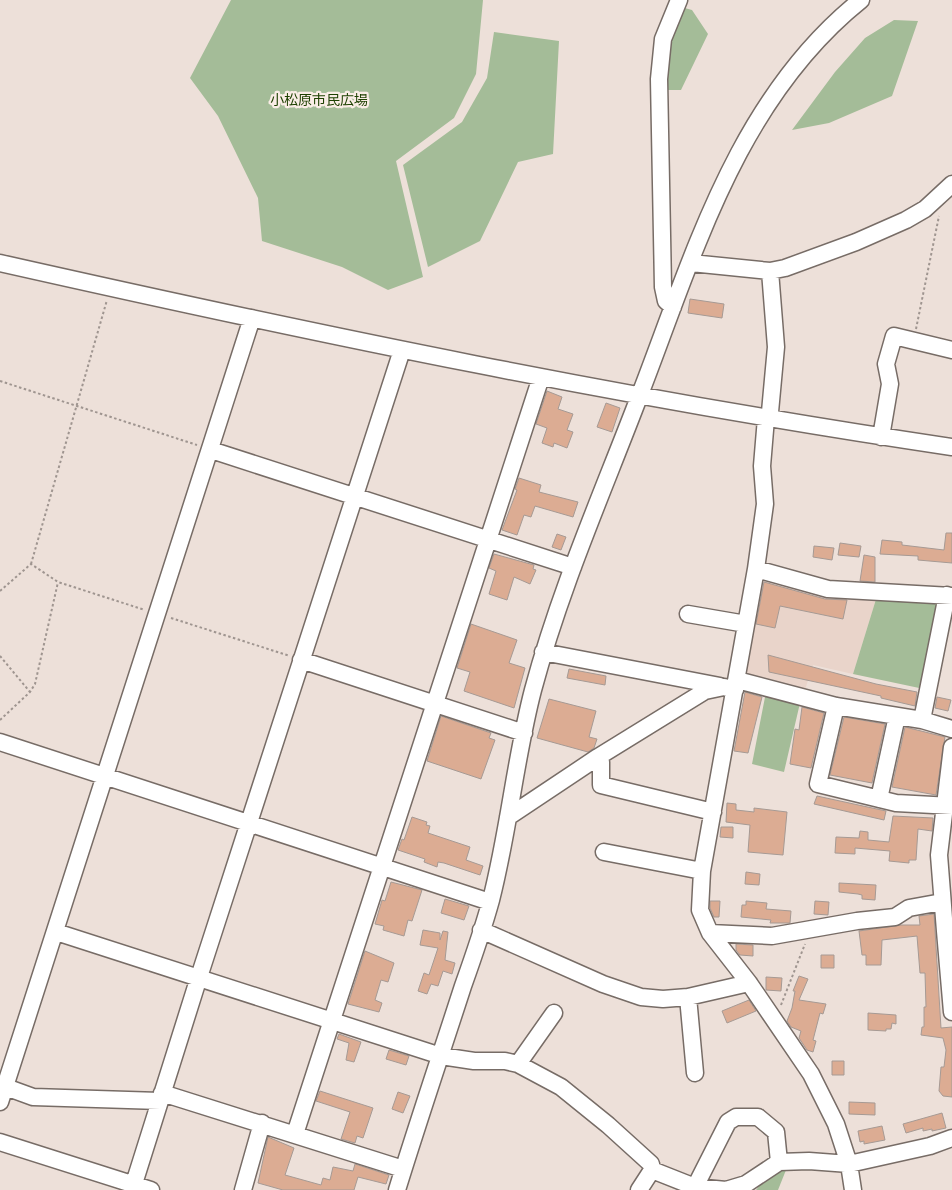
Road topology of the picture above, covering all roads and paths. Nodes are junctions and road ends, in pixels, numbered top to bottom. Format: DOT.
graph roads {
  1 [pos="678,0"];
  2 [pos="861,0"];
  3 [pos="948,189"];
  4 [pos="0,263"];
  5 [pos="691,263"];
  6 [pos="770,270"];
  7 [pos="110,287"];
  8 [pos="673,307"];
  9 [pos="252,318"];
  10 [pos="914,341"];
  11 [pos="402,350"];
  12 [pos="952,350"];
  13 [pos="542,377"];
  14 [pos="0,381"];
  15 [pos="640,396"];
  16 [pos="76,406"];
  17 [pos="766,418"];
  18 [pos="881,437"];
  19 [pos="952,447"];
  20 [pos="211,450"];
  21 [pos="355,497"];
  22 [pos="488,540"];
  23 [pos="31,564"];
  24 [pos="572,567"];
  25 [pos="756,568"];
  26 [pos="58,582"];
  27 [pos="949,596"];
  28 [pos="688,614"];
  29 [pos="746,624"];
  30 [pos="543,652"];
  31 [pos="0,656"];
  32 [pos="302,660"];
  33 [pos="732,686"];
  34 [pos="30,692"];
  35 [pos="434,704"];
  36 [pos="836,706"];
  37 [pos="898,716"];
  38 [pos="0,720"];
  39 [pos="922,720"];
  40 [pos="952,728"];
  41 [pos="524,733"];
  42 [pos="0,742"];
  43 [pos="952,748"];
  44 [pos="598,757"];
  45 [pos="105,777"];
  46 [pos="879,799"];
  47 [pos="948,807"];
  48 [pos="712,812"];
  49 [pos="508,817"];
  50 [pos="249,822"];
  51 [pos="604,852"];
  52 [pos="382,866"];
  53 [pos="946,867"];
  54 [pos="702,871"];
  55 [pos="490,902"];
  56 [pos="942,902"];
  57 [pos="482,930"];
  58 [pos="811,930"];
  59 [pos="948,930"];
  60 [pos="56,932"];
  61 [pos="710,933"];
  62 [pos="199,977"];
  63 [pos="749,983"];
  64 [pos="688,997"];
  65 [pos="952,1012"];
  66 [pos="554,1013"];
  67 [pos="332,1021"];
  68 [pos="774,1022"];
  69 [pos="441,1056"];
  70 [pos="518,1064"];
  71 [pos="695,1073"];
  72 [pos="2,1092"];
  73 [pos="161,1097"];
  74 [pos="262,1123"];
  75 [pos="295,1134"];
  76 [pos="952,1138"];
  77 [pos="0,1142"];
  78 [pos="779,1162"];
  79 [pos="849,1164"];
  80 [pos="403,1169"];
  81 [pos="652,1170"];
  82 [pos="133,1187"];
  83 [pos="695,1187"];
  84 [pos="151,1190"];
  85 [pos="243,1190"];
  86 [pos="397,1190"];
  87 [pos="640,1190"];
  88 [pos="854,1190"];
  1 -- 8 [label="street"];
  2 -- 5 [label="street"];
  3 -- 6 [label="street"];
  3 -- 10 [label="path"];
  4 -- 7 [label="street"];
  5 -- 6 [label="street"];
  5 -- 8 [label="street"];
  6 -- 17 [label="street"];
  7 -- 9 [label="street"];
  7 -- 16 [label="path"];
  8 -- 15 [label="street"];
  9 -- 11 [label="street"];
  9 -- 20 [label="street"];
  10 -- 12 [label="street"];
  10 -- 18 [label="street"];
  11 -- 13 [label="street"];
  11 -- 21 [label="street"];
  13 -- 15 [label="street"];
  13 -- 22 [label="street"];
  14 -- 16 [label="path"];
  15 -- 17 [label="street"];
  15 -- 24 [label="street"];
  16 -- 20 [label="path"];
  16 -- 23 [label="path"];
  17 -- 18 [label="street"];
  17 -- 25 [label="street"];
  18 -- 19 [label="street"];
  20 -- 21 [label="street"];
  20 -- 45 [label="street"];
  21 -- 22 [label="street"];
  21 -- 32 [label="street"];
  22 -- 24 [label="street"];
  22 -- 35 [label="street"];
  24 -- 30 [label="street"];
  25 -- 27 [label="street"];
  25 -- 29 [label="street"];
  26 -- 34 [label="path"];
  27 -- 39 [label="street"];
  28 -- 29 [label="street"];
  29 -- 33 [label="street"];
  30 -- 33 [label="street"];
  30 -- 41 [label="street"];
  31 -- 34 [label="path"];
  32 -- 35 [label="street"];
  32 -- 50 [label="street"];
  33 -- 36 [label="street"];
  33 -- 44 [label="street"];
  33 -- 48 [label="street"];
  34 -- 38 [label="path"];
  35 -- 41 [label="street"];
  35 -- 52 [label="street"];
  36 -- 37 [label="street"];
  36 -- 46 [label="street"];
  37 -- 39 [label="street"];
  37 -- 46 [label="street"];
  39 -- 40 [label="street"];
  41 -- 49 [label="street"];
  42 -- 45 [label="street"];
  43 -- 47 [label="street"];
  44 -- 48 [label="street"];
  44 -- 49 [label="street"];
  45 -- 50 [label="street"];
  45 -- 60 [label="street"];
  46 -- 47 [label="street"];
  47 -- 53 [label="street"];
  48 -- 54 [label="street"];
  49 -- 55 [label="street"];
  50 -- 52 [label="street"];
  50 -- 62 [label="street"];
  51 -- 54 [label="street"];
  52 -- 55 [label="street"];
  52 -- 67 [label="street"];
  53 -- 56 [label="street"];
  54 -- 61 [label="street"];
  55 -- 57 [label="street"];
  56 -- 58 [label="street"];
  56 -- 59 [label="street"];
  57 -- 64 [label="street"];
  57 -- 69 [label="street"];
  58 -- 61 [label="street"];
  58 -- 68 [label="path"];
  59 -- 65 [label="street"];
  60 -- 62 [label="street"];
  60 -- 72 [label="street"];
  61 -- 63 [label="street"];
  62 -- 67 [label="street"];
  62 -- 73 [label="street"];
  63 -- 64 [label="street"];
  63 -- 68 [label="street"];
  64 -- 71 [label="street"];
  66 -- 70 [label="street"];
  67 -- 69 [label="street"];
  67 -- 75 [label="street"];
  68 -- 79 [label="street"];
  69 -- 70 [label="street"];
  69 -- 80 [label="street"];
  70 -- 81 [label="street"];
  72 -- 73 [label="street"];
  73 -- 74 [label="street"];
  73 -- 82 [label="street"];
  74 -- 75 [label="street"];
  74 -- 85 [label="street"];
  75 -- 80 [label="street"];
  76 -- 79 [label="street"];
  77 -- 82 [label="street"];
  78 -- 79 [label="street"];
  78 -- 83 [label="street"];
  78 -- 83 [label="street"];
  79 -- 88 [label="street"];
  80 -- 86 [label="street"];
  81 -- 83 [label="street"];
  81 -- 87 [label="street"];
  82 -- 84 [label="street"];
}
